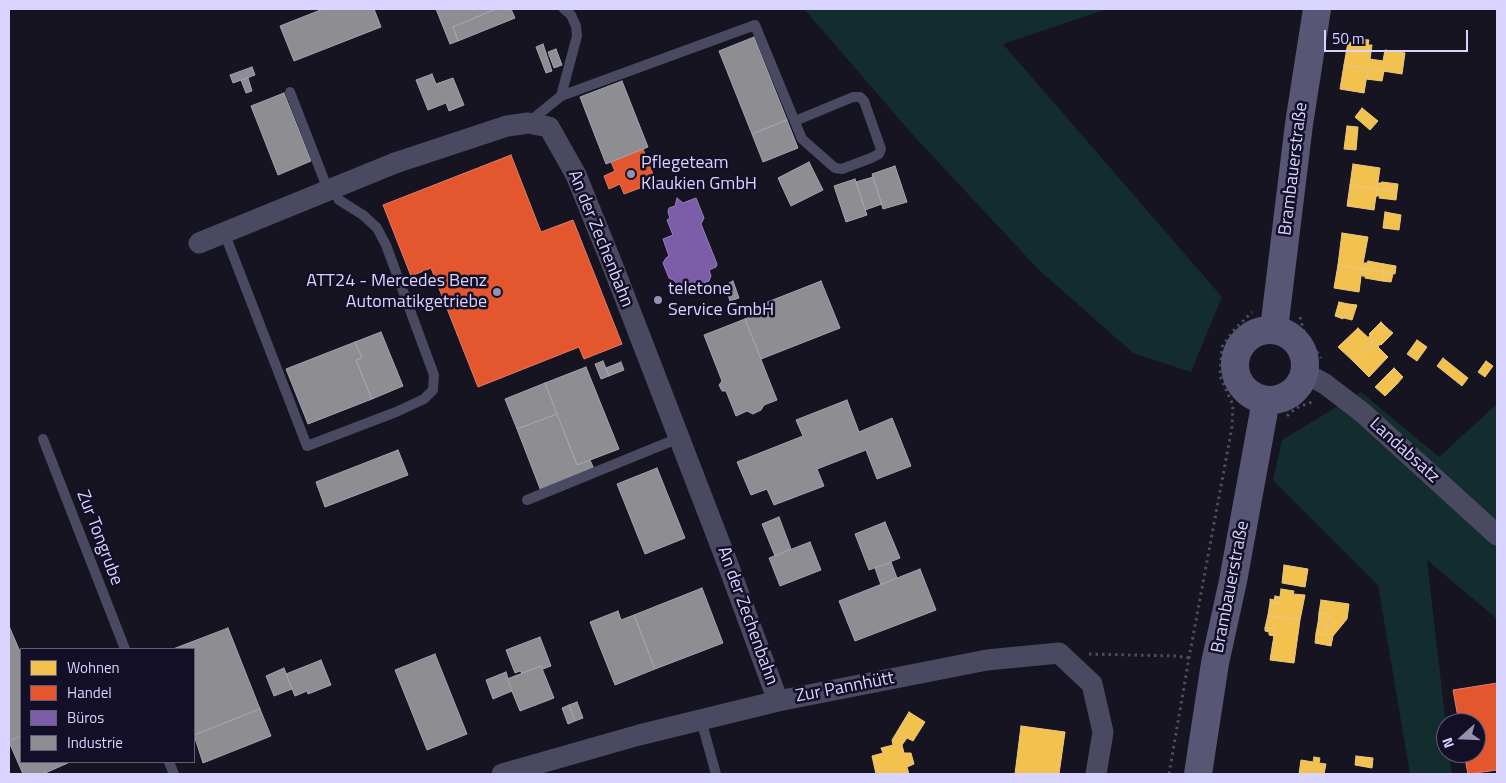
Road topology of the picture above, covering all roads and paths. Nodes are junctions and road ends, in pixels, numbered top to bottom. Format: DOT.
graph roads {
  1 [pos="564,9"];
  2 [pos="1317,9"];
  3 [pos="290,92"];
  4 [pos="561,96"];
  5 [pos="795,121"];
  6 [pos="528,123"];
  7 [pos="330,189"];
  8 [pos="224,232"];
  9 [pos="199,243"];
  10 [pos="1253,311"];
  11 [pos="1274,329"];
  12 [pos="1305,373"];
  13 [pos="1266,400"];
  14 [pos="679,438"];
  15 [pos="43,439"];
  16 [pos="527,500"];
  17 [pos="1497,535"];
  18 [pos="125,648"];
  19 [pos="1058,653"];
  20 [pos="1189,658"];
  21 [pos="1215,663"];
  22 [pos="778,702"];
  23 [pos="701,720"];
  24 [pos="502,774"];
  25 [pos="716,774"];
  26 [pos="1096,774"];
  27 [pos="1169,774"];
  28 [pos="1198,774"];
  1 -- 4 [label="lane"];
  2 -- 11 [label="main road, Brambauerstraße"];
  3 -- 7 [label="lane"];
  4 -- 5 [label="lane"];
  4 -- 6 [label="lane"];
  5 -- 5 [label="lane"];
  6 -- 7 [label="street, An der Zechenbahn"];
  6 -- 14 [label="street, An der Zechenbahn"];
  7 -- 8 [label="street, An der Zechenbahn"];
  7 -- 8 [label="lane"];
  8 -- 9 [label="street, An der Zechenbahn"];
  10 -- 20 [label="path"];
  11 -- 12 [label="main road"];
  11 -- 13 [label="main road"];
  12 -- 13 [label="main road"];
  12 -- 17 [label="street, Landabsatz"];
  13 -- 21 [label="main road, Brambauerstraße"];
  14 -- 16 [label="lane"];
  14 -- 22 [label="street, An der Zechenbahn"];
  15 -- 18 [label="lane, Zur Tongrube"];
  19 -- 20 [label="path"];
  19 -- 22 [label="street, Zur Pannhütt"];
  19 -- 26 [label="street"];
  20 -- 21 [label="path"];
  20 -- 27 [label="path"];
  21 -- 28 [label="main road, Brambauerstraße"];
  22 -- 23 [label="street, Zur Pannhütt"];
  23 -- 24 [label="street, Zur Pannhütt"];
  23 -- 25 [label="lane"];
}
